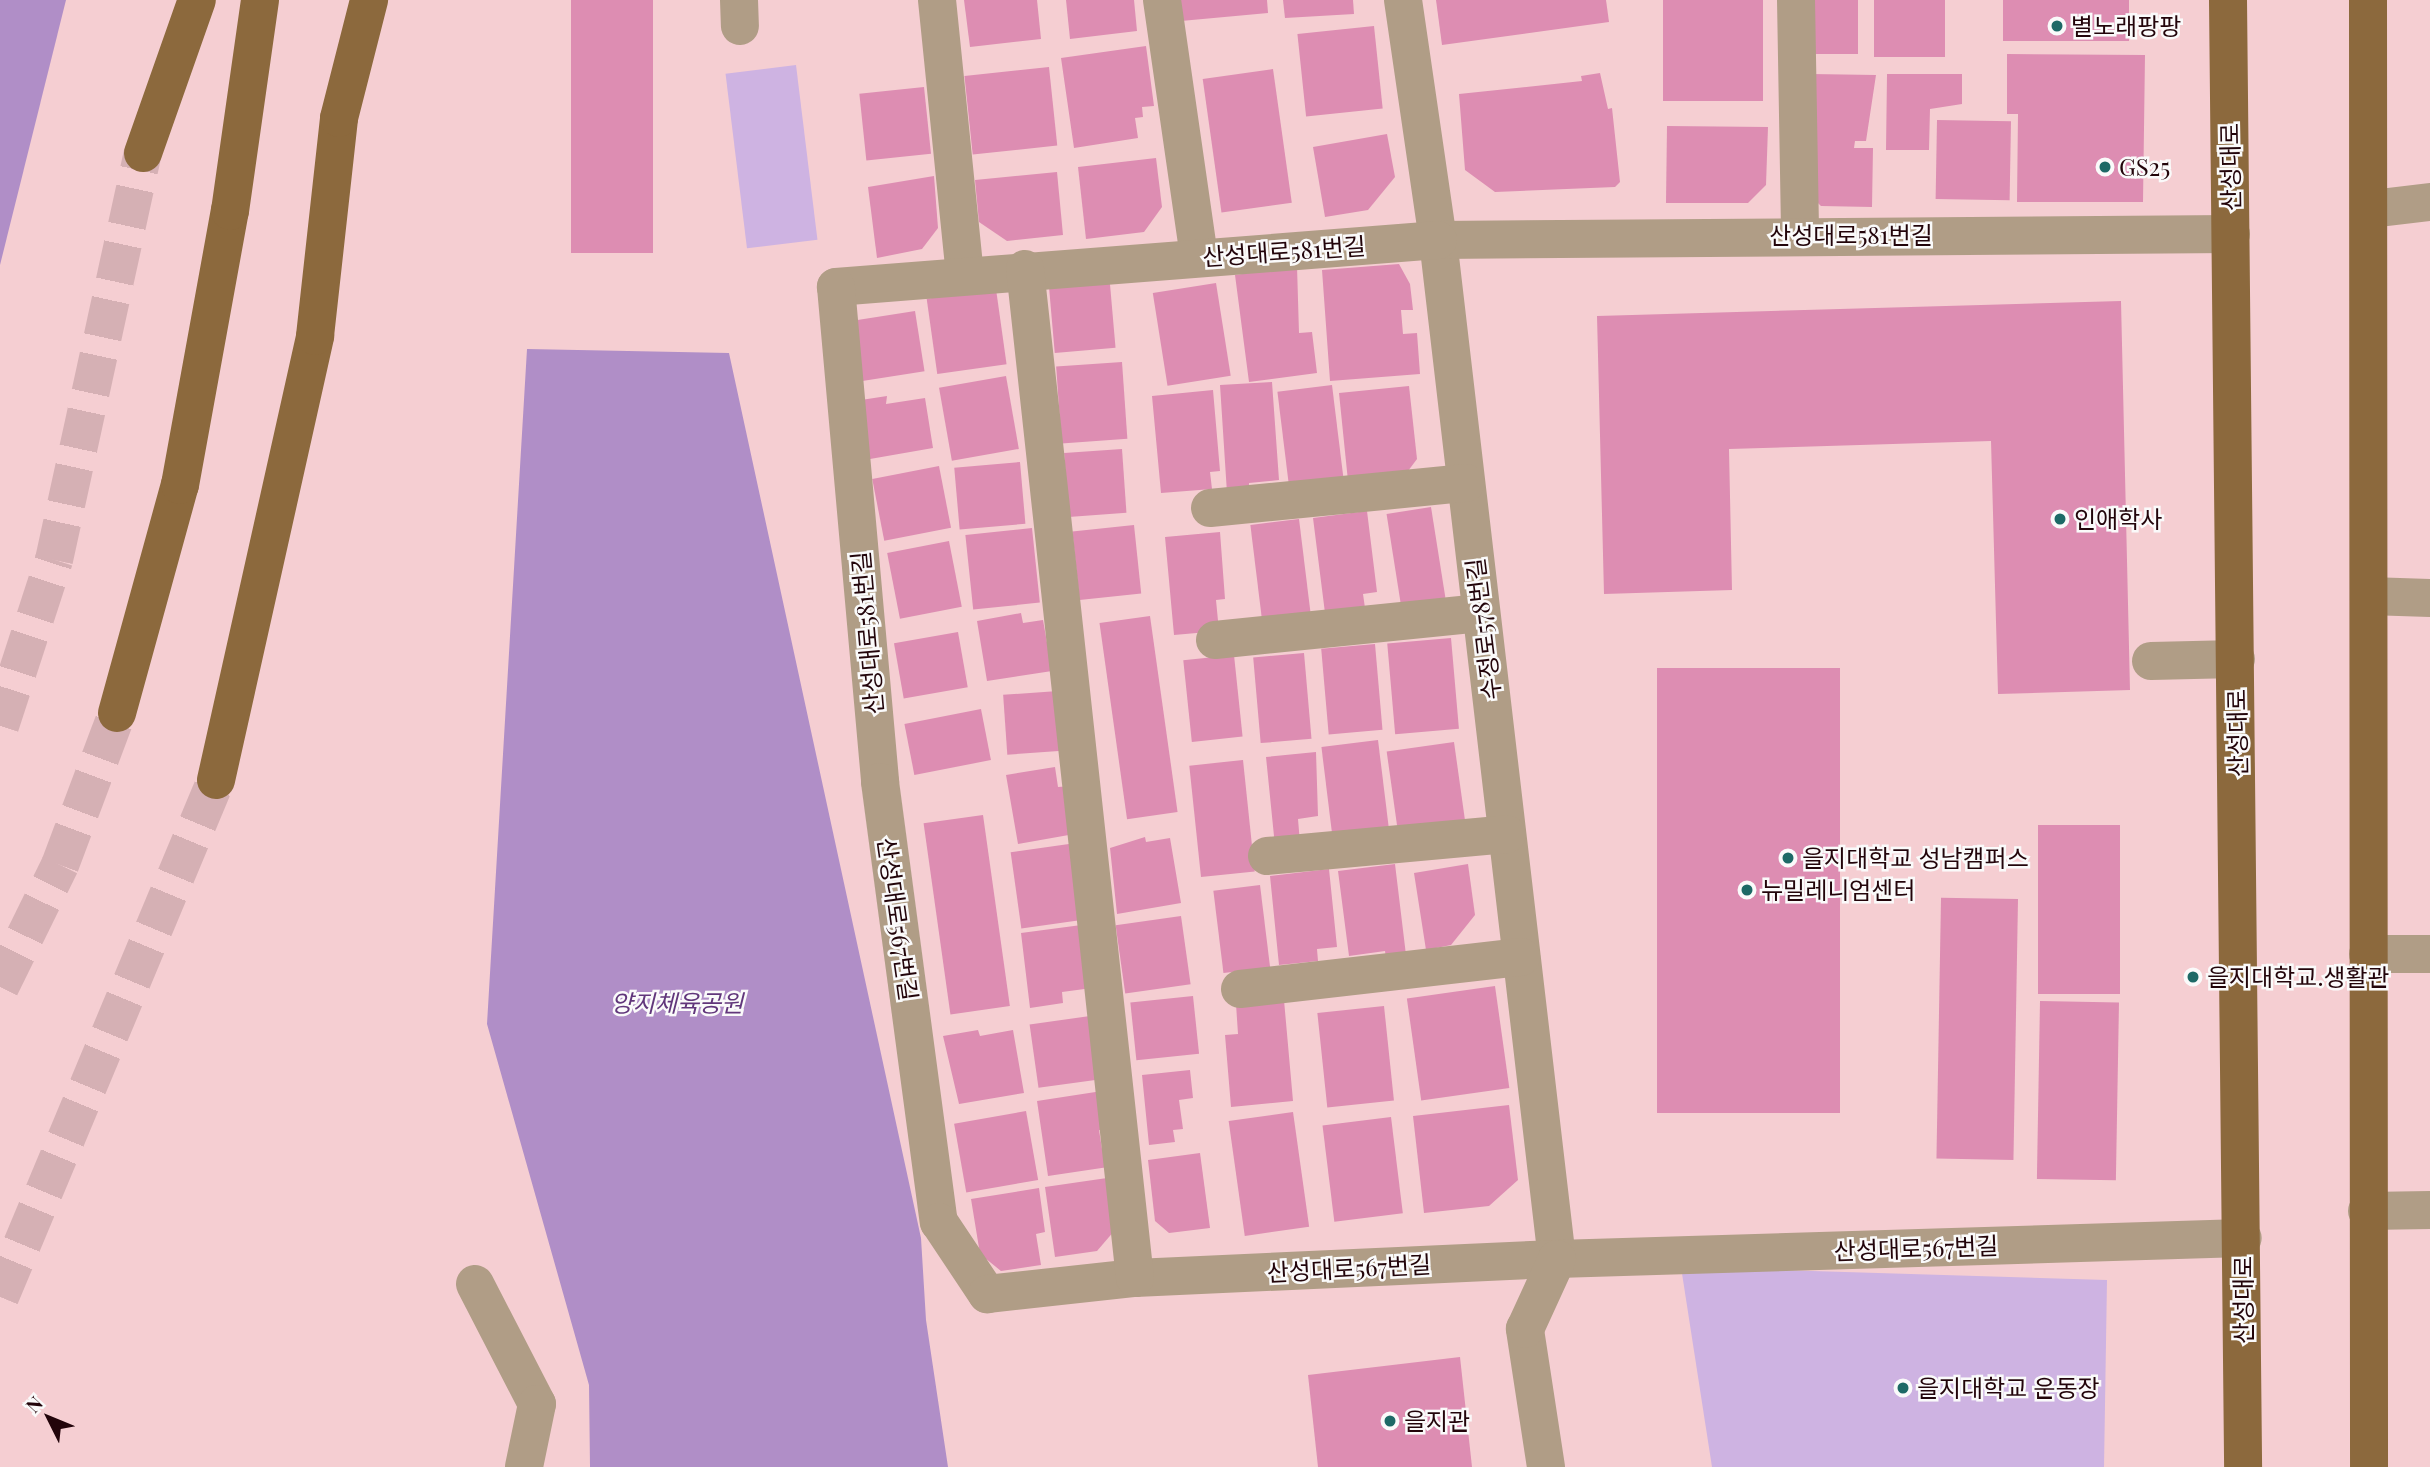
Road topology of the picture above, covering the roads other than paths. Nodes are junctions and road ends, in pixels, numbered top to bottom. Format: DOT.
graph roads {
  1 [pos="197,0"];
  2 [pos="260,0"];
  3 [pos="369,0"];
  4 [pos="395,0"];
  5 [pos="937,0"];
  6 [pos="1162,0"];
  7 [pos="1403,0"];
  8 [pos="1796,0"];
  9 [pos="2228,0"];
  10 [pos="2368,0"];
  11 [pos="339,118"];
  12 [pos="143,153"];
  13 [pos="2430,202"];
  14 [pos="2371,209"];
  15 [pos="1800,234"];
  16 [pos="2231,234"];
  17 [pos="1438,240"];
  18 [pos="1199,257"];
  19 [pos="1025,269"];
  20 [pos="965,274"];
  21 [pos="1466,483"];
  22 [pos="1210,508"];
  23 [pos="2369,596"];
  24 [pos="2430,598"];
  25 [pos="1481,613"];
  26 [pos="1215,640"];
  27 [pos="2236,659"];
  28 [pos="2151,661"];
  29 [pos="117,713"];
  30 [pos="216,780"];
  31 [pos="880,782"];
  32 [pos="1507,834"];
  33 [pos="1267,856"];
  34 [pos="2368,954"];
  35 [pos="2430,954"];
  36 [pos="1521,957"];
  37 [pos="1240,989"];
  38 [pos="2430,1210"];
  39 [pos="2367,1211"];
  40 [pos="2242,1238"];
  41 [pos="1557,1259"];
  42 [pos="1135,1278"];
  43 [pos="475,1284"];
  44 [pos="524,1467"];
  45 [pos="1546,1467"];
  46 [pos="2243,1467"];
  47 [pos="2369,1467"];
  1 -- 12 [label="main road"];
  2 -- 29 [label="main road"];
  3 -- 11 [label="main road"];
  4 -- 11 [label="main road"];
  5 -- 20 [label="street"];
  6 -- 18 [label="street"];
  7 -- 17 [label="street, 수정로578번길"];
  8 -- 15 [label="street"];
  9 -- 16 [label="main road, 산성대로"];
  10 -- 14 [label="main road"];
  11 -- 30 [label="main road"];
  13 -- 14 [label="street"];
  14 -- 23 [label="main road"];
  15 -- 16 [label="street, 산성대로581번길"];
  15 -- 17 [label="street, 산성대로581번길"];
  16 -- 27 [label="main road, 산성대로"];
  17 -- 18 [label="street, 산성대로581번길"];
  17 -- 21 [label="street, 수정로578번길"];
  18 -- 19 [label="street, 산성대로581번길"];
  19 -- 20 [label="street, 산성대로581번길"];
  19 -- 42 [label="street"];
  20 -- 31 [label="street, 산성대로581번길"];
  21 -- 22 [label="street"];
  21 -- 25 [label="street, 수정로578번길"];
  23 -- 24 [label="street"];
  23 -- 34 [label="main road"];
  25 -- 26 [label="street"];
  25 -- 32 [label="street, 수정로578번길"];
  27 -- 28 [label="street"];
  27 -- 40 [label="main road, 산성대로"];
  31 -- 42 [label="street, 산성대로567번길"];
  32 -- 33 [label="street"];
  32 -- 36 [label="street, 수정로578번길"];
  34 -- 35 [label="street"];
  34 -- 39 [label="main road"];
  36 -- 37 [label="street"];
  36 -- 41 [label="street, 수정로578번길"];
  38 -- 39 [label="street"];
  39 -- 47 [label="main road"];
  40 -- 41 [label="street, 산성대로567번길"];
  40 -- 46 [label="main road, 산성대로"];
  41 -- 42 [label="street, 산성대로567번길"];
  41 -- 45 [label="street"];
  43 -- 44 [label="street"];
}
